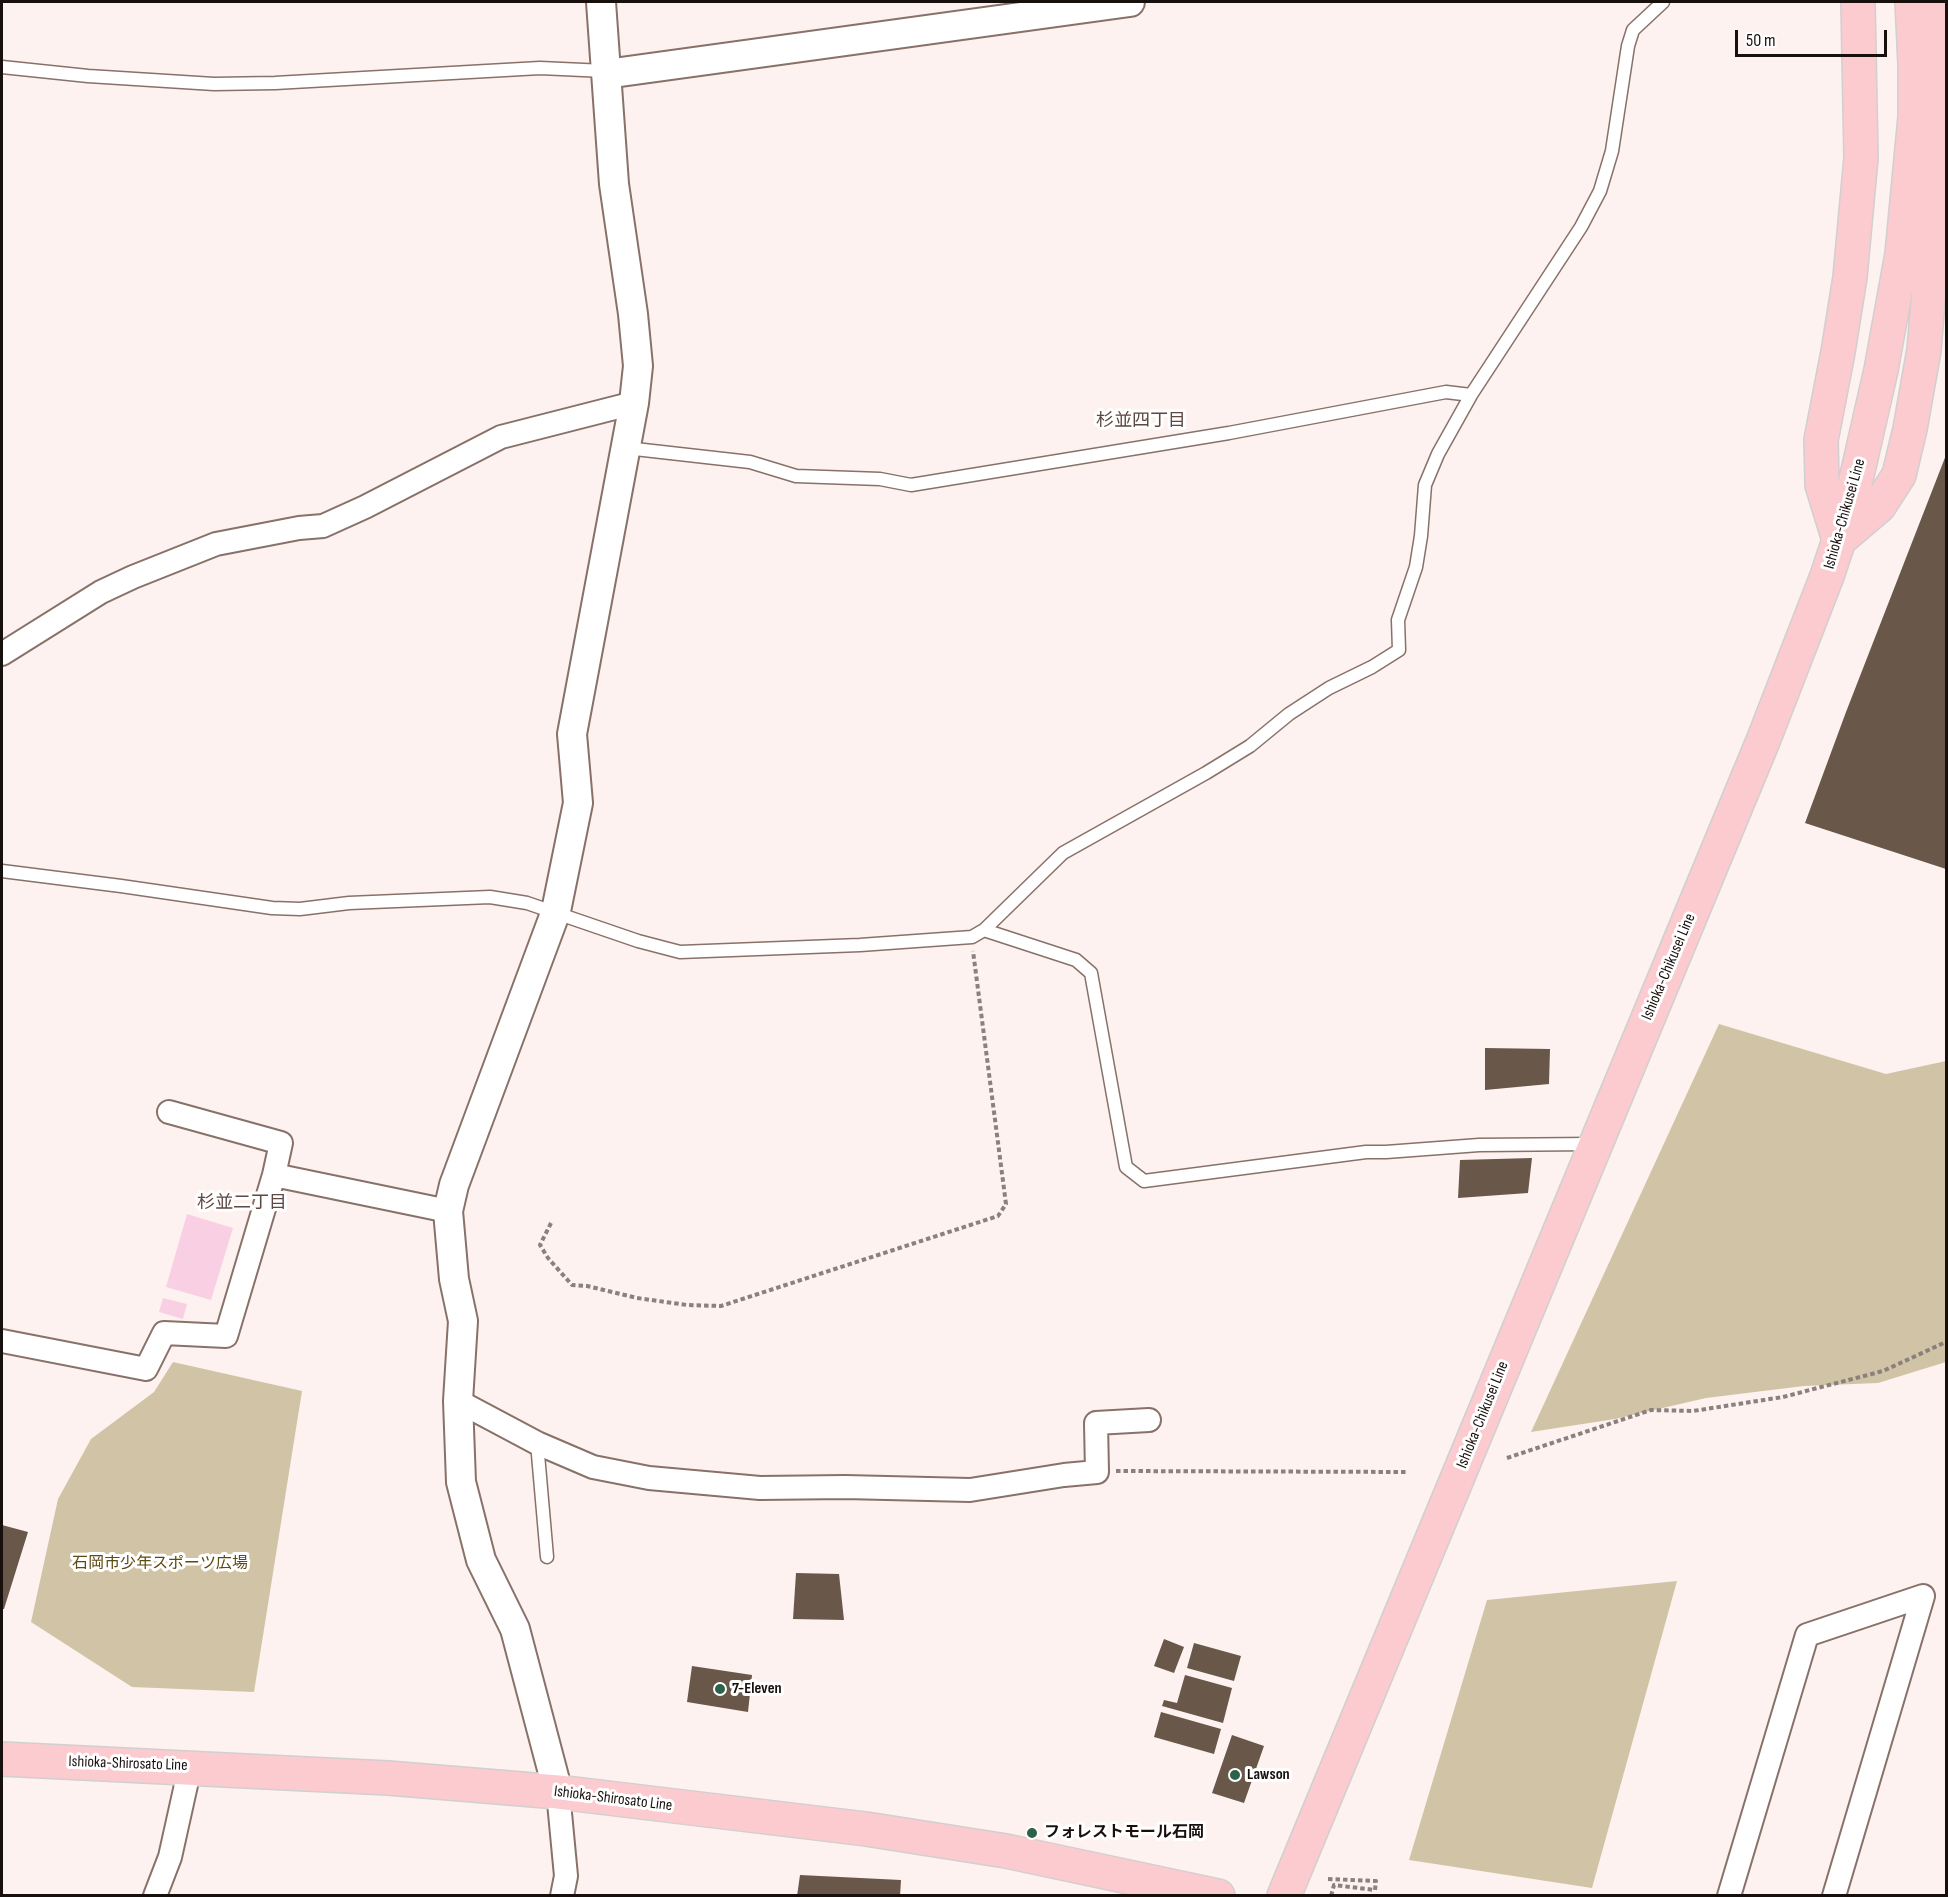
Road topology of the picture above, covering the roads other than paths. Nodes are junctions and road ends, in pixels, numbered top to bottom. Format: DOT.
graph roads {
  1 [pos="602,2"];
  2 [pos="1130,2"];
  3 [pos="1663,2"];
  4 [pos="1858,2"];
  5 [pos="1912,2"];
  6 [pos="1940,2"];
  7 [pos="2,67"];
  8 [pos="605,72"];
  9 [pos="1471,395"];
  10 [pos="634,403"];
  11 [pos="626,448"];
  12 [pos="1839,540"];
  13 [pos="2,654"];
  14 [pos="2,871"];
  15 [pos="556,911"];
  16 [pos="984,930"];
  17 [pos="169,1112"];
  18 [pos="1595,1144"];
  19 [pos="274,1175"];
  20 [pos="448,1211"];
  21 [pos="2,1341"];
  22 [pos="458,1401"];
  23 [pos="1149,1420"];
  24 [pos="537,1443"];
  25 [pos="547,1557"];
  26 [pos="2,1759"];
  27 [pos="190,1767"];
  28 [pos="558,1792"];
  29 [pos="155,1896"];
  30 [pos="562,1896"];
  31 [pos="1218,1896"];
  32 [pos="1284,1896"];
  33 [pos="1729,1896"];
  34 [pos="1834,1896"];
  1 -- 8 [label="street"];
  2 -- 8 [label="street"];
  3 -- 9 [label="lane"];
  4 -- 12 [label="main road"];
  5 -- 12 [label="main road, Ishioka-Chikusei Line"];
  6 -- 12 [label="main road"];
  7 -- 8 [label="lane"];
  8 -- 10 [label="street"];
  9 -- 11 [label="lane"];
  9 -- 16 [label="lane"];
  10 -- 11 [label="street"];
  10 -- 13 [label="street"];
  11 -- 15 [label="street"];
  12 -- 18 [label="main road, Ishioka-Chikusei Line"];
  14 -- 15 [label="lane"];
  15 -- 16 [label="lane"];
  15 -- 20 [label="street"];
  16 -- 18 [label="lane"];
  17 -- 19 [label="street"];
  18 -- 32 [label="main road, Ishioka-Chikusei Line"];
  19 -- 20 [label="street"];
  19 -- 21 [label="street"];
  20 -- 22 [label="street"];
  22 -- 24 [label="street"];
  22 -- 28 [label="street"];
  23 -- 24 [label="street"];
  24 -- 25 [label="lane"];
  26 -- 27 [label="main road, Ishioka-Shirosato Line"];
  27 -- 28 [label="main road, Ishioka-Shirosato Line"];
  27 -- 29 [label="street"];
  28 -- 30 [label="street"];
  28 -- 31 [label="main road, Ishioka-Shirosato Line"];
  33 -- 34 [label="street"];
}
